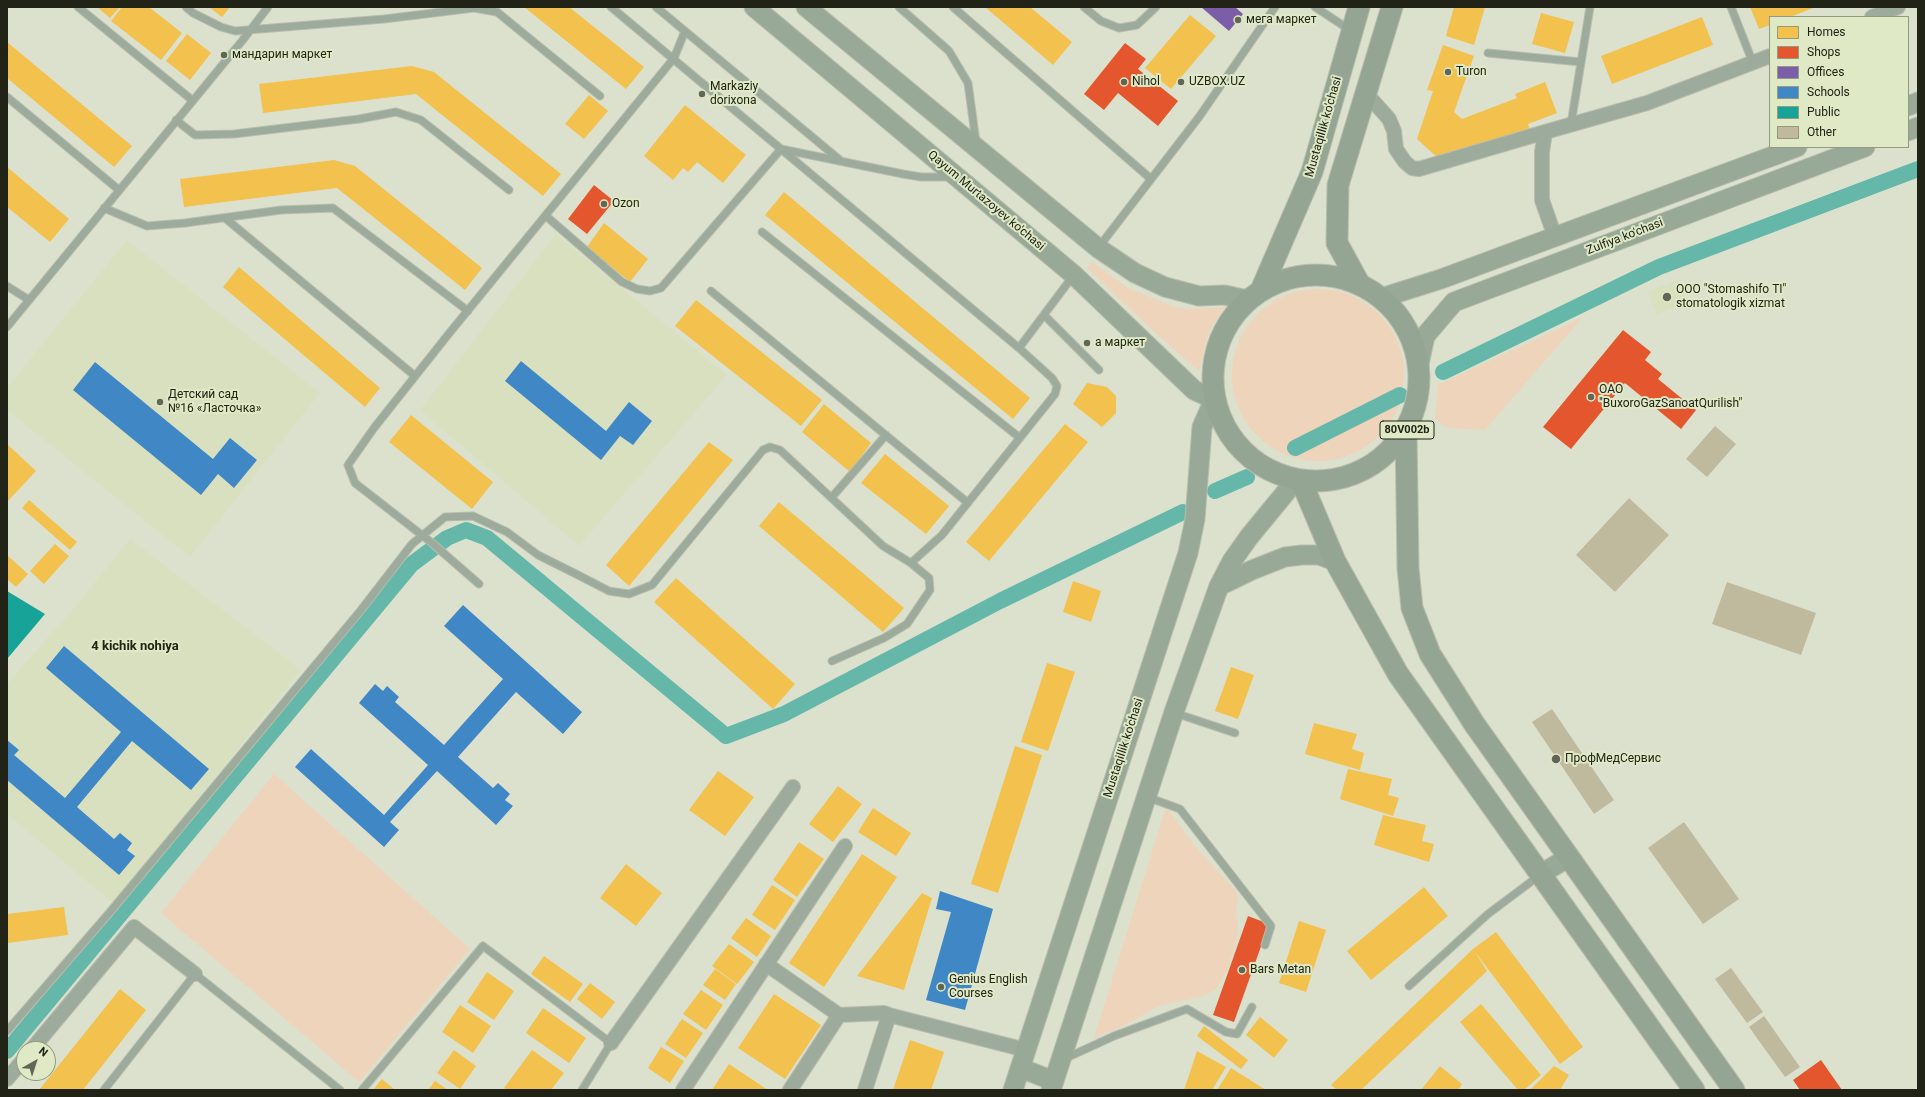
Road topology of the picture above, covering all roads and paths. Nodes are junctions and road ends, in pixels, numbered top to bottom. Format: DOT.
graph roads {
  1 [pos="78,7"];
  2 [pos="186,7"];
  3 [pos="268,7"];
  4 [pos="611,7"];
  5 [pos="656,7"];
  6 [pos="754,7"];
  7 [pos="806,7"];
  8 [pos="899,7"];
  9 [pos="953,7"];
  10 [pos="1084,7"];
  11 [pos="1156,7"];
  12 [pos="1275,7"];
  13 [pos="1315,7"];
  14 [pos="1359,7"];
  15 [pos="1392,7"];
  16 [pos="1590,7"];
  17 [pos="1731,7"];
  18 [pos="1898,7"];
  19 [pos="1875,16"];
  20 [pos="250,30"];
  21 [pos="1351,30"];
  22 [pos="685,31"];
  23 [pos="1488,53"];
  24 [pos="1769,56"];
  25 [pos="674,58"];
  26 [pos="1581,62"];
  27 [pos="1753,64"];
  28 [pos="600,96"];
  29 [pos="1364,96"];
  30 [pos="7,97"];
  31 [pos="192,100"];
  32 [pos="176,120"];
  33 [pos="1571,124"];
  34 [pos="1545,132"];
  35 [pos="977,148"];
  36 [pos="1794,148"];
  37 [pos="1862,148"];
  38 [pos="781,149"];
  39 [pos="843,162"];
  40 [pos="957,177"];
  41 [pos="1151,179"];
  42 [pos="119,190"];
  43 [pos="509,190"];
  44 [pos="104,208"];
  45 [pos="546,216"];
  46 [pos="225,218"];
  47 [pos="762,232"];
  48 [pos="1555,237"];
  49 [pos="1098,248"];
  50 [pos="1074,275"];
  51 [pos="1360,285"];
  52 [pos="7,286"];
  53 [pos="711,291"];
  54 [pos="1254,294"];
  55 [pos="1381,298"];
  56 [pos="29,300"];
  57 [pos="468,311"];
  58 [pos="1044,315"];
  59 [pos="7,327"];
  60 [pos="1019,348"];
  61 [pos="1419,364"];
  62 [pos="1099,370"];
  63 [pos="415,376"];
  64 [pos="1213,401"];
  65 [pos="1406,431"];
  66 [pos="886,435"];
  67 [pos="1020,438"];
  68 [pos="1299,482"];
  69 [pos="832,498"];
  70 [pos="968,502"];
  71 [pos="421,535"];
  72 [pos="1335,562"];
  73 [pos="910,563"];
  74 [pos="479,584"];
  75 [pos="1219,586"];
  76 [pos="832,660"];
  77 [pos="1174,712"];
  78 [pos="1235,733"];
  79 [pos="793,788"];
  80 [pos="1147,797"];
  81 [pos="845,846"];
  82 [pos="1569,857"];
  83 [pos="1541,874"];
  84 [pos="1265,945"];
  85 [pos="766,964"];
  86 [pos="195,974"];
  87 [pos="1409,986"];
  88 [pos="1252,1007"];
  89 [pos="839,1014"];
  90 [pos="889,1015"];
  91 [pos="7,1030"];
  92 [pos="39,1041"];
  93 [pos="611,1043"];
  94 [pos="1023,1059"];
  95 [pos="1060,1061"];
  96 [pos="16,1068"];
  97 [pos="7,1079"];
  98 [pos="1053,1086"];
  99 [pos="104,1090"];
  100 [pos="340,1090"];
  101 [pos="362,1090"];
  102 [pos="582,1090"];
  103 [pos="683,1090"];
  104 [pos="790,1090"];
  105 [pos="865,1090"];
  106 [pos="1013,1090"];
  107 [pos="1694,1090"];
  108 [pos="1734,1090"];
  1 -- 31 [label="lane"];
  2 -- 20 [label="lane"];
  3 -- 20 [label="lane"];
  4 -- 25 [label="lane"];
  5 -- 22 [label="lane"];
  6 -- 40 [label="main road, Qayum Murtazoyev ko'chasi"];
  7 -- 35 [label="main road"];
  8 -- 35 [label="lane"];
  9 -- 41 [label="lane"];
  10 -- 11 [label="lane"];
  12 -- 41 [label="lane"];
  13 -- 21 [label="lane"];
  14 -- 21 [label="main road, Mustaqillik ko'chasi"];
  15 -- 29 [label="main road, 80V002b"];
  16 -- 26 [label="lane"];
  17 -- 27 [label="lane"];
  18 -- 19 [label="street"];
  20 -- 28 [label="lane"];
  20 -- 31 [label="lane"];
  21 -- 54 [label="main road, Mustaqillik ko'chasi"];
  22 -- 25 [label="lane"];
  22 -- 39 [label="lane"];
  23 -- 26 [label="lane"];
  24 -- 27 [label="street"];
  25 -- 38 [label="lane"];
  25 -- 45 [label="lane"];
  26 -- 33 [label="lane"];
  27 -- 33 [label="street"];
  29 -- 34 [label="street"];
  29 -- 51 [label="main road, 80V002b"];
  30 -- 42 [label="lane"];
  31 -- 32 [label="lane"];
  32 -- 42 [label="lane"];
  32 -- 43 [label="lane"];
  33 -- 34 [label="street"];
  34 -- 48 [label="street"];
  35 -- 49 [label="main road"];
  36 -- 48 [label="main road, Zulfiya ko'chasi"];
  37 -- 61 [label="main road, Zulfiya ko'chasi"];
  38 -- 39 [label="lane"];
  38 -- 45 [label="lane"];
  38 -- 60 [label="lane"];
  39 -- 40 [label="lane"];
  40 -- 50 [label="main road, Qayum Murtazoyev ko'chasi"];
  41 -- 49 [label="lane"];
  42 -- 44 [label="lane"];
  44 -- 46 [label="lane"];
  44 -- 56 [label="lane"];
  45 -- 57 [label="lane"];
  46 -- 57 [label="lane"];
  46 -- 63 [label="lane"];
  47 -- 67 [label="lane"];
  48 -- 55 [label="main road, Zulfiya ko'chasi"];
  49 -- 54 [label="main road"];
  50 -- 58 [label="lane"];
  50 -- 64 [label="main road, Qayum Murtazoyev ko'chasi"];
  51 -- 54 [label="main road, 80V002b"];
  51 -- 55 [label="main road, 80V002b"];
  52 -- 56 [label="lane"];
  53 -- 66 [label="lane"];
  54 -- 64 [label="main road, Mustaqillik ko'chasi"];
  55 -- 61 [label="main road, 80V002b"];
  56 -- 59 [label="lane"];
  57 -- 63 [label="lane"];
  58 -- 60 [label="lane"];
  58 -- 62 [label="lane"];
  60 -- 67 [label="lane"];
  61 -- 65 [label="main road, 80V002b"];
  63 -- 71 [label="lane"];
  64 -- 68 [label="main road"];
  64 -- 94 [label="main road, Mustaqillik ko'chasi"];
  65 -- 68 [label="main road, 80V002b"];
  65 -- 82 [label="main road"];
  66 -- 69 [label="lane"];
  66 -- 70 [label="lane"];
  67 -- 70 [label="lane"];
  68 -- 72 [label="main road"];
  68 -- 75 [label="main road"];
  69 -- 71 [label="lane"];
  69 -- 73 [label="lane"];
  70 -- 73 [label="lane"];
  71 -- 74 [label="lane"];
  71 -- 91 [label="lane"];
  72 -- 75 [label="main road"];
  72 -- 83 [label="main road"];
  73 -- 76 [label="lane"];
  75 -- 77 [label="main road"];
  77 -- 78 [label="lane"];
  77 -- 80 [label="main road"];
  79 -- 93 [label="street"];
  80 -- 84 [label="lane"];
  80 -- 95 [label="main road"];
  81 -- 85 [label="street"];
  82 -- 83 [label="main road"];
  82 -- 108 [label="main road"];
  83 -- 87 [label="lane"];
  83 -- 107 [label="main road"];
  85 -- 89 [label="street"];
  85 -- 103 [label="street"];
  86 -- 92 [label="street"];
  86 -- 99 [label="lane"];
  86 -- 100 [label="lane"];
  88 -- 95 [label="lane"];
  89 -- 90 [label="street"];
  89 -- 104 [label="street"];
  90 -- 94 [label="street"];
  90 -- 105 [label="street"];
  93 -- 101 [label="lane"];
  93 -- 102 [label="lane"];
  94 -- 98 [label="main road"];
  94 -- 106 [label="main road, Mustaqillik ko'chasi"];
  95 -- 98 [label="main road"];
  96 -- 97 [label="street"];
}
